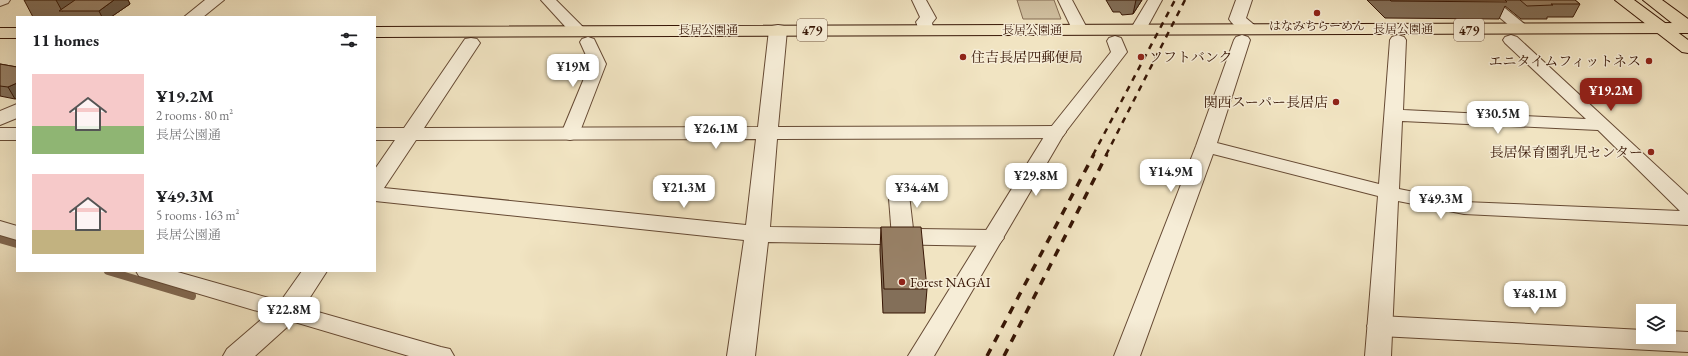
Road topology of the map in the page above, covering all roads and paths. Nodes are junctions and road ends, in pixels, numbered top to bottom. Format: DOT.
graph roads {
  1 [pos="216,0"];
  2 [pos="548,0"];
  3 [pos="919,0"];
  4 [pos="1065,0"];
  5 [pos="1155,0"];
  6 [pos="1244,0"];
  7 [pos="1486,0"];
  8 [pos="1623,0"];
  9 [pos="1650,0"];
  10 [pos="193,16"];
  11 [pos="1662,29"];
  12 [pos="926,30"];
  13 [pos="1080,30"];
  14 [pos="1138,30"];
  15 [pos="376,32"];
  16 [pos="0,33"];
  17 [pos="16,33"];
  18 [pos="1246,34"];
  19 [pos="1517,35"];
  20 [pos="583,36"];
  21 [pos="777,36"];
  22 [pos="1686,37"];
  23 [pos="1398,40"];
  24 [pos="1115,41"];
  25 [pos="0,42"];
  26 [pos="16,42"];
  27 [pos="376,42"];
  28 [pos="471,43"];
  29 [pos="16,111"];
  30 [pos="1394,115"];
  31 [pos="0,119"];
  32 [pos="1603,125"];
  33 [pos="1056,132"];
  34 [pos="0,134"];
  35 [pos="16,134"];
  36 [pos="376,134"];
  37 [pos="410,134"];
  38 [pos="570,134"];
  39 [pos="766,134"];
  40 [pos="1206,146"];
  41 [pos="376,184"];
  42 [pos="898,186"];
  43 [pos="1389,193"];
  44 [pos="376,194"];
  45 [pos="1688,207"];
  46 [pos="1688,218"];
  47 [pos="0,228"];
  48 [pos="16,233"];
  49 [pos="757,234"];
  50 [pos="903,237"];
  51 [pos="992,238"];
  52 [pos="150,272"];
  53 [pos="314,272"];
  54 [pos="287,312"];
  55 [pos="1380,326"];
  56 [pos="1688,342"];
  57 [pos="237,356"];
  58 [pos="441,356"];
  59 [pos="741,356"];
  60 [pos="921,356"];
  61 [pos="1127,356"];
  62 [pos="1378,356"];
  1 -- 10 [label="street"];
  2 -- 20 [label="street"];
  3 -- 12 [label="street"];
  4 -- 13 [label="street"];
  5 -- 14 [label="street"];
  6 -- 18 [label="street"];
  7 -- 19 [label="street"];
  8 -- 11 [label="main road"];
  9 -- 22 [label="main road"];
  11 -- 19 [label="main road, 長居公園通 / 479"];
  11 -- 22 [label="main road, 長居公園通 / 479"];
  12 -- 13 [label="main road, 長居公園通 / 479"];
  12 -- 21 [label="main road, 長居公園通 / 479"];
  13 -- 14 [label="main road, 長居公園通 / 479"];
  14 -- 18 [label="main road, 長居公園通 / 479"];
  15 -- 20 [label="main road, 長居公園通 / 479"];
  16 -- 17 [label="main road"];
  18 -- 19 [label="main road, 長居公園通 / 479"];
  18 -- 23 [label="main road, 長居公園通 / 479"];
  18 -- 24 [label="main road, 長居公園通 / 479"];
  18 -- 40 [label="street"];
  19 -- 22 [label="main road, 長居公園通 / 479"];
  19 -- 23 [label="main road, 長居公園通 / 479"];
  19 -- 32 [label="street"];
  20 -- 21 [label="main road, 長居公園通 / 479"];
  20 -- 28 [label="main road, 長居公園通 / 479"];
  20 -- 38 [label="street"];
  21 -- 24 [label="main road, 長居公園通 / 479"];
  21 -- 39 [label="street"];
  23 -- 30 [label="street"];
  24 -- 33 [label="street"];
  25 -- 26 [label="main road"];
  27 -- 28 [label="main road, 長居公園通 / 479"];
  28 -- 37 [label="street"];
  29 -- 31 [label="street"];
  30 -- 32 [label="street"];
  30 -- 43 [label="street"];
  32 -- 45 [label="street"];
  33 -- 39 [label="street"];
  33 -- 51 [label="street"];
  34 -- 35 [label="street"];
  36 -- 37 [label="street"];
  37 -- 38 [label="street"];
  37 -- 41 [label="street"];
  38 -- 39 [label="street"];
  39 -- 49 [label="street"];
  40 -- 43 [label="street"];
  40 -- 61 [label="street"];
  42 -- 50 [label="street"];
  43 -- 46 [label="street"];
  43 -- 55 [label="street"];
  44 -- 49 [label="street"];
  47 -- 48 [label="street"];
  49 -- 50 [label="street"];
  49 -- 59 [label="street"];
  50 -- 51 [label="street"];
  51 -- 60 [label="street"];
  52 -- 54 [label="street"];
  53 -- 54 [label="street"];
  54 -- 57 [label="street"];
  54 -- 58 [label="street"];
  55 -- 56 [label="street"];
  55 -- 62 [label="street"];
}
